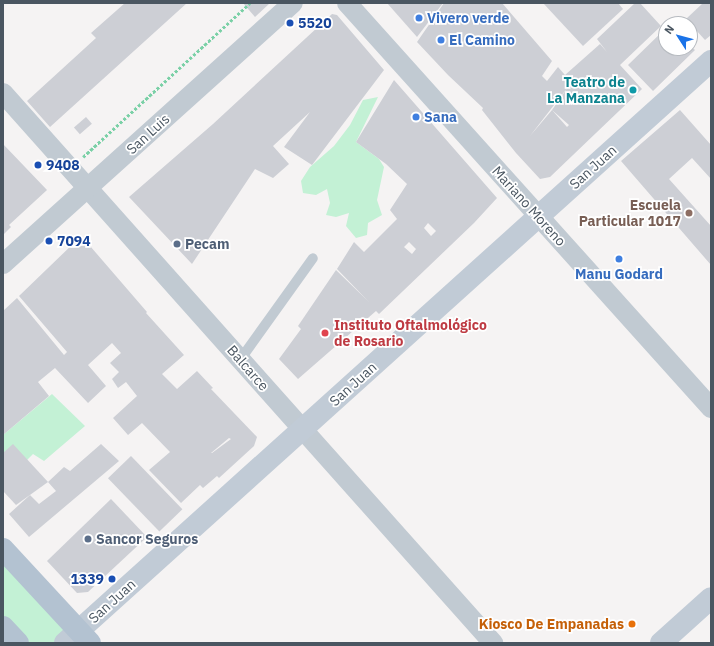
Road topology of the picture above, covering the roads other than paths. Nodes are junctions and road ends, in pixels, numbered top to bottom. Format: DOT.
graph roads {
  1 [pos="293,3"];
  2 [pos="347,3"];
  3 [pos="711,61"];
  4 [pos="3,93"];
  5 [pos="88,188"];
  6 [pos="539,216"];
  7 [pos="313,258"];
  8 [pos="3,264"];
  9 [pos="240,360"];
  10 [pos="711,408"];
  11 [pos="302,430"];
  12 [pos="3,549"];
  13 [pos="711,598"];
  14 [pos="3,627"];
  15 [pos="78,639"];
  16 [pos="18,643"];
  17 [pos="493,643"];
  18 [pos="661,643"];
  1 -- 5 [label="street, San Luis"];
  2 -- 6 [label="street, Mariano Moreno"];
  3 -- 6 [label="main road, San Juan"];
  4 -- 5 [label="street, Balcarce"];
  5 -- 8 [label="street, San Luis"];
  5 -- 9 [label="street, Balcarce"];
  6 -- 10 [label="street, Mariano Moreno"];
  6 -- 11 [label="main road, San Juan"];
  7 -- 9 [label="lane"];
  9 -- 11 [label="street, Balcarce"];
  11 -- 15 [label="main road, San Juan"];
  11 -- 17 [label="street, Balcarce"];
  12 -- 15 [label="main road"];
  13 -- 18 [label="main road"];
  14 -- 16 [label="main road"];
}
